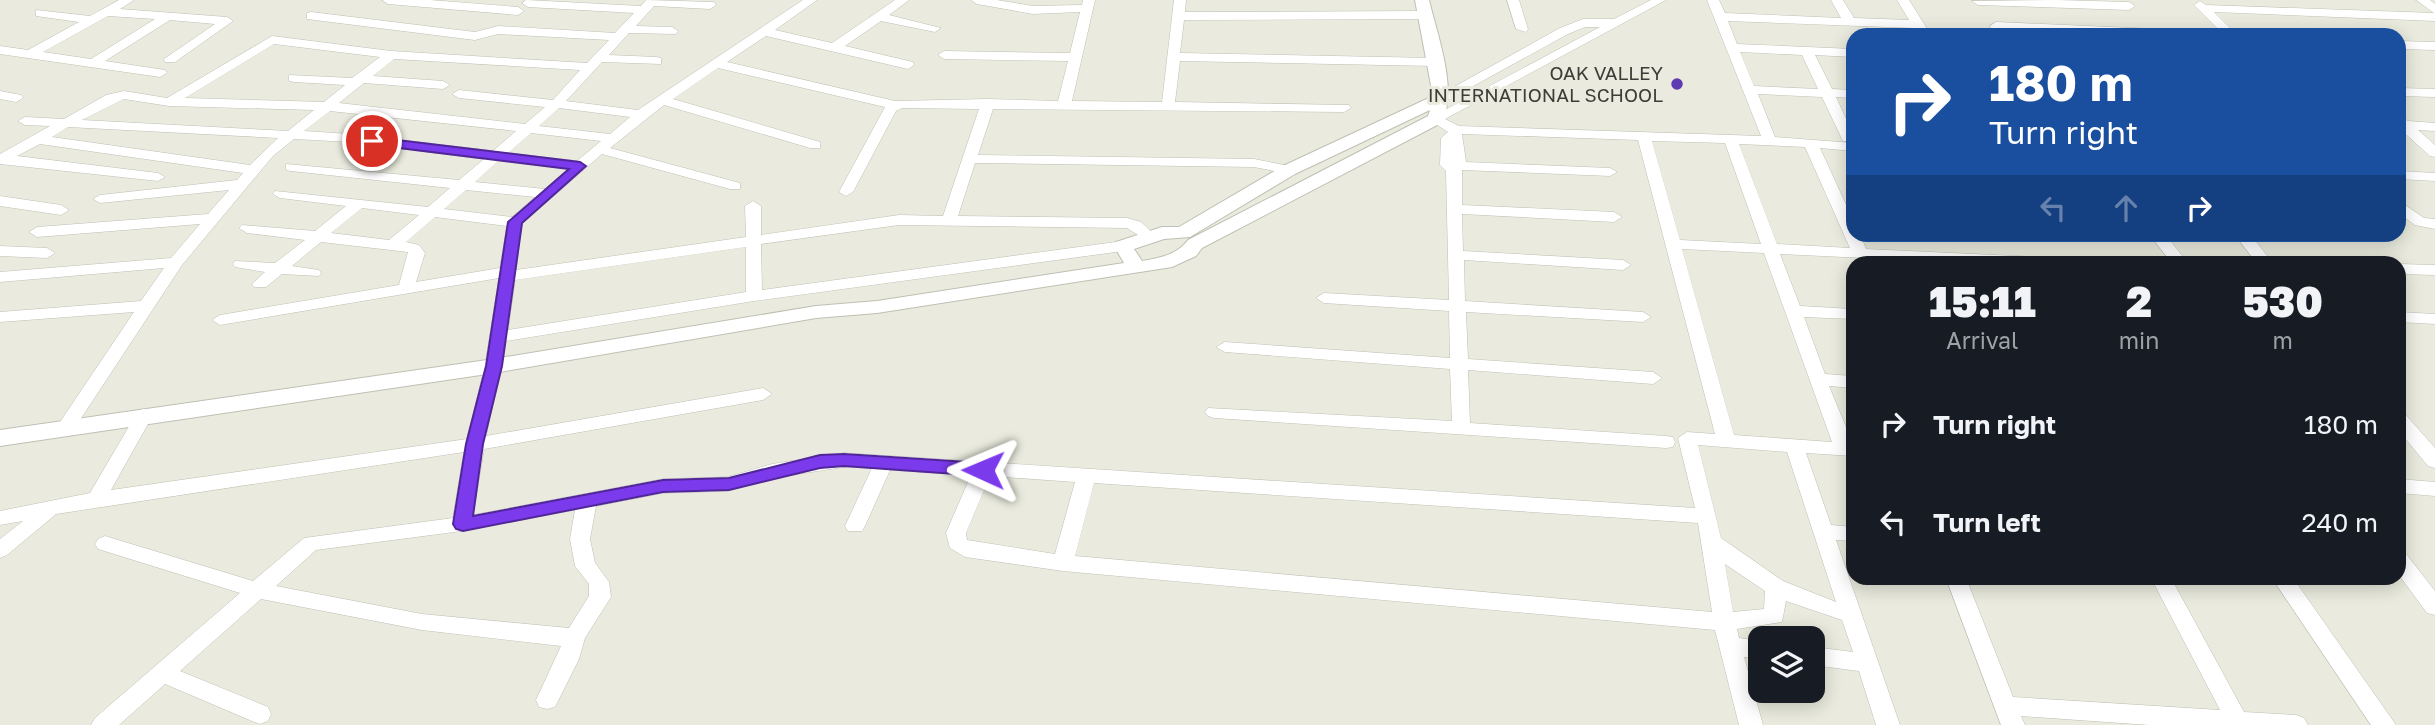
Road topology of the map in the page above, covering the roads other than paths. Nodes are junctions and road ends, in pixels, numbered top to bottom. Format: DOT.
graph roads {
  1 [pos="128,0"];
  2 [pos="388,0"];
  3 [pos="811,0"];
  4 [pos="903,0"];
  5 [pos="977,0"];
  6 [pos="1180,0"];
  7 [pos="1513,0"];
  8 [pos="1660,0"];
  9 [pos="1713,0"];
  10 [pos="1837,0"];
  11 [pos="1903,0"];
  12 [pos="1977,0"];
  13 [pos="2261,0"];
  14 [pos="2422,0"];
  15 [pos="442,2"];
  16 [pos="2127,3"];
  17 [pos="649,4"];
  18 [pos="1088,4"];
  19 [pos="2199,4"];
  20 [pos="526,5"];
  21 [pos="710,5"];
  22 [pos="1424,7"];
  23 [pos="2272,10"];
  24 [pos="2435,10"];
  25 [pos="106,12"];
  26 [pos="40,13"];
  27 [pos="311,16"];
  28 [pos="1178,16"];
  29 [pos="167,17"];
  30 [pos="880,17"];
  31 [pos="1721,17"];
  32 [pos="2435,17"];
  33 [pos="92,20"];
  34 [pos="1850,22"];
  35 [pos="1616,23"];
  36 [pos="409,27"];
  37 [pos="934,28"];
  38 [pos="1912,28"];
  39 [pos="1921,28"];
  40 [pos="1998,28"];
  41 [pos="2150,28"];
  42 [pos="2224,28"];
  43 [pos="1522,29"];
  44 [pos="498,30"];
  45 [pos="672,31"];
  46 [pos="762,31"];
  47 [pos="623,33"];
  48 [pos="2406,45"];
  49 [pos="837,46"];
  50 [pos="2435,46"];
  51 [pos="1733,48"];
  52 [pos="0,50"];
  53 [pos="1807,51"];
  54 [pos="32,53"];
  55 [pos="373,53"];
  56 [pos="1846,53"];
  57 [pos="391,55"];
  58 [pos="944,55"];
  59 [pos="1076,57"];
  60 [pos="1175,57"];
  61 [pos="170,59"];
  62 [pos="656,61"];
  63 [pos="1434,62"];
  64 [pos="596,63"];
  65 [pos="714,63"];
  66 [pos="93,64"];
  67 [pos="908,65"];
  68 [pos="160,73"];
  69 [pos="294,79"];
  70 [pos="356,80"];
  71 [pos="443,85"];
  72 [pos="1749,90"];
  73 [pos="2406,92"];
  74 [pos="459,93"];
  75 [pos="1828,93"];
  76 [pos="2435,93"];
  77 [pos="1846,94"];
  78 [pos="0,95"];
  79 [pos="1441,97"];
  80 [pos="16,98"];
  81 [pos="663,100"];
  82 [pos="169,102"];
  83 [pos="988,103"];
  84 [pos="556,104"];
  85 [pos="894,105"];
  86 [pos="1064,105"];
  87 [pos="325,106"];
  88 [pos="1168,106"];
  89 [pos="1344,108"];
  90 [pos="641,114"];
  91 [pos="1435,119"];
  92 [pos="25,121"];
  93 [pos="67,123"];
  94 [pos="2406,123"];
  95 [pos="2406,126"];
  96 [pos="2435,127"];
  97 [pos="529,128"];
  98 [pos="1846,129"];
  99 [pos="1455,132"];
  100 [pos="1644,137"];
  101 [pos="287,138"];
  102 [pos="37,139"];
  103 [pos="1731,141"];
  104 [pos="1776,141"];
  105 [pos="1846,141"];
  106 [pos="1846,141"];
  107 [pos="606,143"];
  108 [pos="1811,144"];
  109 [pos="815,145"];
  110 [pos="2435,153"];
  111 [pos="497,156"];
  112 [pos="1,159"];
  113 [pos="971,159"];
  114 [pos="580,166"];
  115 [pos="2406,166"];
  116 [pos="291,167"];
  117 [pos="1281,167"];
  118 [pos="1456,168"];
  119 [pos="2435,168"];
  120 [pos="253,170"];
  121 [pos="1610,172"];
  122 [pos="2406,175"];
  123 [pos="158,177"];
  124 [pos="2435,177"];
  125 [pos="241,184"];
  126 [pos="464,185"];
  127 [pos="735,186"];
  128 [pos="846,192"];
  129 [pos="279,194"];
  130 [pos="550,194"];
  131 [pos="1834,197"];
  132 [pos="1846,198"];
  133 [pos="100,199"];
  134 [pos="0,201"];
  135 [pos="358,204"];
  136 [pos="753,206"];
  137 [pos="1455,209"];
  138 [pos="61,210"];
  139 [pos="430,213"];
  140 [pos="2406,213"];
  141 [pos="1614,216"];
  142 [pos="215,218"];
  143 [pos="949,221"];
  144 [pos="515,222"];
  145 [pos="1846,222"];
  146 [pos="2435,224"];
  147 [pos="247,228"];
  148 [pos="37,232"];
  149 [pos="1201,232"];
  150 [pos="318,237"];
  151 [pos="1149,237"];
  152 [pos="752,240"];
  153 [pos="1855,242"];
  154 [pos="2163,242"];
  155 [pos="2248,242"];
  156 [pos="1673,244"];
  157 [pos="392,246"];
  158 [pos="1123,246"];
  159 [pos="1768,247"];
  160 [pos="0,251"];
  161 [pos="1860,252"];
  162 [pos="47,253"];
  163 [pos="1456,255"];
  164 [pos="1931,256"];
  165 [pos="2174,256"];
  166 [pos="2259,256"];
  167 [pos="176,262"];
  168 [pos="241,264"];
  169 [pos="1135,265"];
  170 [pos="1623,265"];
  171 [pos="279,268"];
  172 [pos="2406,269"];
  173 [pos="2435,270"];
  174 [pos="313,273"];
  175 [pos="508,274"];
  176 [pos="0,277"];
  177 [pos="260,284"];
  178 [pos="405,289"];
  179 [pos="754,296"];
  180 [pos="1324,298"];
  181 [pos="1457,305"];
  182 [pos="146,306"];
  183 [pos="1794,311"];
  184 [pos="1846,314"];
  185 [pos="0,317"];
  186 [pos="1643,317"];
  187 [pos="2406,318"];
  188 [pos="220,320"];
  189 [pos="2432,322"];
  190 [pos="499,337"];
  191 [pos="1225,347"];
  192 [pos="1459,365"];
  193 [pos="494,366"];
  194 [pos="1653,378"];
  195 [pos="1817,379"];
  196 [pos="1846,381"];
  197 [pos="764,394"];
  198 [pos="1214,412"];
  199 [pos="144,415"];
  200 [pos="2406,426"];
  201 [pos="65,428"];
  202 [pos="1461,428"];
  203 [pos="0,438"];
  204 [pos="1726,440"];
  205 [pos="1666,442"];
  206 [pos="1846,443"];
  207 [pos="475,444"];
  208 [pos="1794,445"];
  209 [pos="1846,450"];
  210 [pos="2435,461"];
  211 [pos="884,463"];
  212 [pos="983,470"];
  213 [pos="1086,476"];
  214 [pos="2406,487"];
  215 [pos="2435,489"];
  216 [pos="96,499"];
  217 [pos="587,500"];
  218 [pos="50,509"];
  219 [pos="1707,516"];
  220 [pos="0,518"];
  221 [pos="463,524"];
  222 [pos="855,526"];
  223 [pos="1823,532"];
  224 [pos="1846,534"];
  225 [pos="1711,541"];
  226 [pos="105,544"];
  227 [pos="0,550"];
  228 [pos="1063,563"];
  229 [pos="2406,568"];
  230 [pos="1959,585"];
  231 [pos="2165,585"];
  232 [pos="2287,585"];
  233 [pos="256,590"];
  234 [pos="1776,590"];
  235 [pos="2435,607"];
  236 [pos="1850,614"];
  237 [pos="1724,622"];
  238 [pos="576,636"];
  239 [pos="1731,646"];
  240 [pos="1748,648"];
  241 [pos="1825,658"];
  242 [pos="1867,663"];
  243 [pos="162,673"];
  244 [pos="547,700"];
  245 [pos="260,714"];
  246 [pos="2010,716"];
  247 [pos="2237,721"];
  248 [pos="103,725"];
  249 [pos="1751,725"];
  250 [pos="1888,725"];
  251 [pos="2296,725"];
  252 [pos="2384,725"];
  1 -- 25 [label="street"];
  2 -- 15 [label="street"];
  3 -- 46 [label="street"];
  4 -- 30 [label="street"];
  5 -- 18 [label="street"];
  6 -- 28 [label="street"];
  7 -- 43 [label="street"];
  8 -- 35 [label="street"];
  9 -- 31 [label="street"];
  10 -- 34 [label="street"];
  11 -- 39 [label="street"];
  12 -- 16 [label="street"];
  12 -- 40 [label="street"];
  13 -- 23 [label="street"];
  14 -- 24 [label="street"];
  15 -- 20 [label="street"];
  15 -- 36 [label="street"];
  16 -- 41 [label="street"];
  17 -- 20 [label="street"];
  17 -- 21 [label="street"];
  17 -- 47 [label="street"];
  18 -- 59 [label="street"];
  19 -- 23 [label="street"];
  19 -- 42 [label="street"];
  20 -- 44 [label="street"];
  22 -- 28 [label="street"];
  22 -- 63 [label="street"];
  23 -- 32 [label="street"];
  25 -- 29 [label="street"];
  25 -- 33 [label="street"];
  26 -- 33 [label="street"];
  27 -- 36 [label="street"];
  28 -- 60 [label="street"];
  29 -- 61 [label="street"];
  29 -- 66 [label="street"];
  30 -- 37 [label="street"];
  30 -- 49 [label="street"];
  31 -- 34 [label="street"];
  31 -- 51 [label="street"];
  33 -- 54 [label="street"];
  34 -- 38 [label="street"];
  35 -- 79 [label="street"];
  35 -- 91 [label="street"];
  36 -- 44 [label="street"];
  36 -- 55 [label="street"];
  44 -- 47 [label="street"];
  45 -- 47 [label="street"];
  46 -- 49 [label="street"];
  46 -- 65 [label="street"];
  47 -- 64 [label="street"];
  48 -- 50 [label="street"];
  49 -- 67 [label="street"];
  51 -- 53 [label="street"];
  51 -- 72 [label="street"];
  52 -- 54 [label="street"];
  53 -- 56 [label="street"];
  53 -- 75 [label="street"];
  54 -- 66 [label="street"];
  55 -- 57 [label="street"];
  55 -- 82 [label="street"];
  57 -- 64 [label="street"];
  57 -- 70 [label="street"];
  58 -- 59 [label="street"];
  59 -- 86 [label="street"];
  60 -- 63 [label="street"];
  60 -- 88 [label="street"];
  62 -- 64 [label="street"];
  63 -- 79 [label="street"];
  64 -- 84 [label="street"];
  65 -- 81 [label="street"];
  65 -- 85 [label="street"];
  66 -- 68 [label="street"];
  69 -- 70 [label="street"];
  70 -- 71 [label="street"];
  70 -- 87 [label="street"];
  72 -- 75 [label="street"];
  72 -- 104 [label="street"];
  73 -- 76 [label="street"];
  74 -- 84 [label="street"];
  75 -- 77 [label="street"];
  75 -- 98 [label="street"];
  78 -- 80 [label="street"];
  79 -- 91 [label="street"];
  79 -- 117 [label="street"];
  81 -- 90 [label="street"];
  81 -- 109 [label="street"];
  82 -- 87 [label="street"];
  82 -- 93 [label="street"];
  83 -- 85 [label="street"];
  83 -- 86 [label="street"];
  83 -- 113 [label="street"];
  84 -- 90 [label="street"];
  84 -- 97 [label="street"];
  85 -- 128 [label="street"];
  86 -- 88 [label="street"];
  87 -- 97 [label="street"];
  87 -- 101 [label="street"];
  88 -- 89 [label="street"];
  90 -- 107 [label="street"];
  91 -- 99 [label="street"];
  91 -- 149 [label="street"];
  92 -- 93 [label="street"];
  93 -- 101 [label="street"];
  93 -- 102 [label="street"];
  94 -- 96 [label="street"];
  95 -- 110 [label="street"];
  97 -- 107 [label="street"];
  97 -- 111 [label="street"];
  99 -- 100 [label="street"];
  99 -- 118 [label="street"];
  100 -- 103 [label="street"];
  100 -- 156 [label="street"];
  101 -- 111 [label="street"];
  101 -- 120 [label="street"];
  102 -- 112 [label="street"];
  102 -- 120 [label="street"];
  103 -- 104 [label="street"];
  103 -- 159 [label="street"];
  104 -- 105 [label="street"];
  104 -- 108 [label="street"];
  106 -- 108 [label="street"];
  107 -- 114 [label="street"];
  107 -- 127 [label="street"];
  108 -- 131 [label="street"];
  111 -- 114 [label="street"];
  111 -- 126 [label="street"];
  112 -- 123 [label="street"];
  113 -- 117 [label="street"];
  113 -- 143 [label="street"];
  114 -- 130 [label="street"];
  115 -- 119 [label="street"];
  116 -- 126 [label="street"];
  117 -- 149 [label="street"];
  118 -- 121 [label="street"];
  118 -- 137 [label="street"];
  120 -- 125 [label="street"];
  122 -- 124 [label="street"];
  125 -- 133 [label="street"];
  125 -- 142 [label="street"];
  126 -- 130 [label="street"];
  126 -- 139 [label="street"];
  129 -- 135 [label="street"];
  130 -- 144 [label="street"];
  131 -- 132 [label="street"];
  131 -- 145 [label="street"];
  134 -- 138 [label="street"];
  135 -- 139 [label="street"];
  135 -- 150 [label="street"];
  136 -- 152 [label="street"];
  137 -- 141 [label="street"];
  137 -- 163 [label="street"];
  139 -- 144 [label="street"];
  139 -- 157 [label="street"];
  140 -- 146 [label="street"];
  142 -- 148 [label="street"];
  142 -- 167 [label="street"];
  143 -- 151 [label="street"];
  143 -- 152 [label="street"];
  144 -- 175 [label="street"];
  147 -- 150 [label="street"];
  149 -- 151 [label="street"];
  149 -- 169 [label="street"];
  150 -- 157 [label="street"];
  150 -- 171 [label="street"];
  151 -- 158 [label="street"];
  152 -- 175 [label="street"];
  152 -- 179 [label="street"];
  153 -- 161 [label="street"];
  154 -- 165 [label="street"];
  155 -- 166 [label="street"];
  156 -- 159 [label="street"];
  156 -- 204 [label="street"];
  157 -- 178 [label="street"];
  158 -- 169 [label="street"];
  158 -- 179 [label="street"];
  159 -- 161 [label="street"];
  159 -- 183 [label="street"];
  160 -- 162 [label="street"];
  161 -- 164 [label="street"];
  163 -- 170 [label="street"];
  163 -- 181 [label="street"];
  167 -- 176 [label="street"];
  167 -- 182 [label="street"];
  168 -- 171 [label="street"];
  169 -- 193 [label="street"];
  171 -- 174 [label="street"];
  171 -- 177 [label="street"];
  172 -- 173 [label="street"];
  175 -- 178 [label="street"];
  175 -- 190 [label="street"];
  178 -- 188 [label="street"];
  179 -- 190 [label="street"];
  180 -- 181 [label="street"];
  181 -- 186 [label="street"];
  181 -- 192 [label="street"];
  182 -- 185 [label="street"];
  182 -- 201 [label="street"];
  183 -- 184 [label="street"];
  183 -- 195 [label="street"];
  187 -- 189 [label="street"];
  190 -- 193 [label="street"];
  191 -- 192 [label="street"];
  192 -- 194 [label="street"];
  192 -- 202 [label="street"];
  193 -- 199 [label="street"];
  193 -- 207 [label="street"];
  195 -- 196 [label="street"];
  195 -- 206 [label="street"];
  197 -- 207 [label="street"];
  198 -- 202 [label="street"];
  199 -- 201 [label="street"];
  199 -- 216 [label="street"];
  200 -- 210 [label="street"];
  201 -- 203 [label="street"];
  202 -- 205 [label="street"];
  204 -- 208 [label="street"];
  204 -- 219 [label="street"];
  207 -- 216 [label="street"];
  207 -- 221 [label="street"];
  208 -- 209 [label="street"];
  208 -- 223 [label="street"];
  211 -- 212 [label="street"];
  211 -- 217 [label="street"];
  211 -- 222 [label="street"];
  212 -- 213 [label="street"];
  212 -- 228 [label="street"];
  213 -- 219 [label="street"];
  213 -- 228 [label="street"];
  214 -- 215 [label="street"];
  216 -- 218 [label="street"];
  217 -- 221 [label="street"];
  217 -- 238 [label="street"];
  218 -- 220 [label="street"];
  218 -- 227 [label="street"];
  219 -- 225 [label="street"];
  221 -- 233 [label="street"];
  223 -- 224 [label="street"];
  223 -- 236 [label="street"];
  225 -- 234 [label="street"];
  225 -- 237 [label="street"];
  226 -- 233 [label="street"];
  228 -- 237 [label="street"];
  229 -- 235 [label="street"];
  230 -- 246 [label="street"];
  231 -- 247 [label="street"];
  232 -- 252 [label="street"];
  233 -- 238 [label="street"];
  233 -- 243 [label="street"];
  234 -- 236 [label="street"];
  234 -- 237 [label="street"];
  236 -- 242 [label="street"];
  237 -- 239 [label="street"];
  238 -- 244 [label="street"];
  239 -- 240 [label="street"];
  239 -- 249 [label="street"];
  241 -- 242 [label="street"];
  242 -- 250 [label="street"];
  243 -- 245 [label="street"];
  243 -- 248 [label="street"];
  246 -- 247 [label="street"];
  247 -- 251 [label="street"];
}
